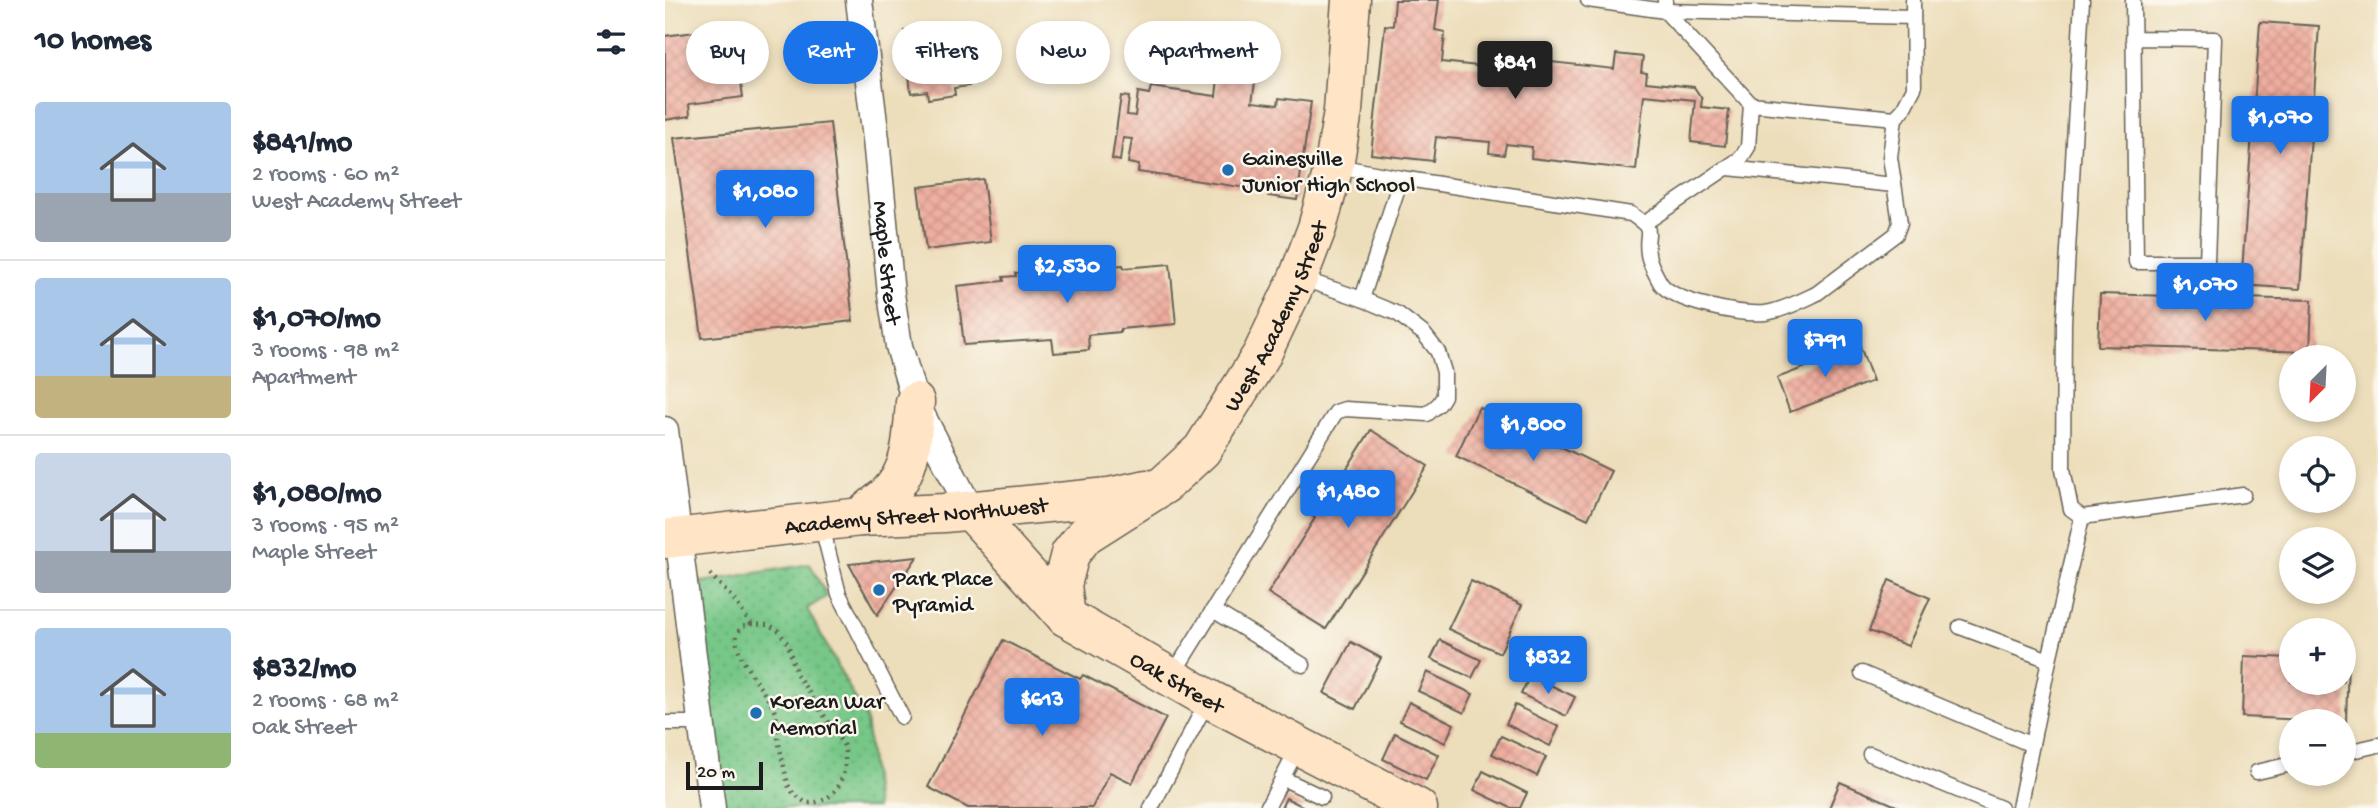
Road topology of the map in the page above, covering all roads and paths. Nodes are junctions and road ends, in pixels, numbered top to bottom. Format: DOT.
graph roads {
  1 [pos="859,0"];
  2 [pos="1351,0"];
  3 [pos="1588,0"];
  4 [pos="1913,0"];
  5 [pos="2082,0"];
  6 [pos="2133,0"];
  7 [pos="1665,6"];
  8 [pos="1913,17"];
  9 [pos="2133,38"];
  10 [pos="1751,104"];
  11 [pos="1895,118"];
  12 [pos="1333,166"];
  13 [pos="1728,167"];
  14 [pos="1401,178"];
  15 [pos="1894,185"];
  16 [pos="1645,223"];
  17 [pos="1298,278"];
  18 [pos="1362,299"];
  19 [pos="915,402"];
  20 [pos="665,430"];
  21 [pos="1165,485"];
  22 [pos="2243,495"];
  23 [pos="971,511"];
  24 [pos="861,517"];
  25 [pos="2082,517"];
  26 [pos="820,522"];
  27 [pos="672,539"];
  28 [pos="710,574"];
  29 [pos="1213,610"];
  30 [pos="1066,617"];
  31 [pos="751,624"];
  32 [pos="1960,627"];
  33 [pos="2049,660"];
  34 [pos="1303,665"];
  35 [pos="1862,673"];
  36 [pos="1171,677"];
  37 [pos="1209,699"];
  38 [pos="902,717"];
  39 [pos="665,723"];
  40 [pos="701,723"];
  41 [pos="2032,745"];
  42 [pos="2378,745"];
  43 [pos="2356,750"];
  44 [pos="1870,754"];
  45 [pos="1291,762"];
  46 [pos="2279,767"];
  47 [pos="2257,772"];
  48 [pos="1321,797"];
  49 [pos="814,806"];
  50 [pos="712,808"];
  51 [pos="1151,808"];
  52 [pos="1267,808"];
  53 [pos="1417,808"];
  54 [pos="2001,808"];
  55 [pos="2019,808"];
  1 -- 19 [label="street, Maple Street"];
  2 -- 12 [label="street, West Academy Street"];
  3 -- 7 [label="lane"];
  4 -- 8 [label="lane"];
  5 -- 25 [label="lane"];
  6 -- 9 [label="lane"];
  7 -- 8 [label="lane"];
  7 -- 10 [label="lane"];
  8 -- 11 [label="lane"];
  9 -- 9 [label="lane"];
  10 -- 11 [label="lane"];
  10 -- 13 [label="lane"];
  11 -- 15 [label="lane"];
  12 -- 14 [label="lane"];
  12 -- 17 [label="street, West Academy Street"];
  13 -- 15 [label="lane"];
  13 -- 16 [label="lane"];
  14 -- 16 [label="lane"];
  14 -- 18 [label="lane"];
  15 -- 16 [label="lane"];
  17 -- 18 [label="lane"];
  17 -- 21 [label="street, West Academy Street"];
  18 -- 29 [label="lane"];
  19 -- 23 [label="street, Maple Street"];
  19 -- 24 [label="street"];
  20 -- 27 [label="street"];
  21 -- 23 [label="street, Academy Street Northwest"];
  21 -- 30 [label="street, West Academy Street"];
  22 -- 25 [label="lane"];
  23 -- 24 [label="street, Academy Street Northwest"];
  23 -- 30 [label="street, Oak Street"];
  24 -- 26 [label="street, Academy Street Northwest"];
  25 -- 33 [label="lane"];
  26 -- 27 [label="street, Academy Street Northwest"];
  26 -- 38 [label="lane"];
  27 -- 40 [label="street"];
  28 -- 31 [label="path"];
  29 -- 34 [label="lane"];
  29 -- 36 [label="lane"];
  30 -- 36 [label="street, Oak Street"];
  31 -- 49 [label="path"];
  31 -- 49 [label="path"];
  32 -- 33 [label="lane"];
  33 -- 41 [label="lane"];
  35 -- 41 [label="lane"];
  36 -- 37 [label="street, Oak Street"];
  37 -- 45 [label="street, Oak Street"];
  37 -- 51 [label="lane"];
  39 -- 40 [label="lane"];
  40 -- 50 [label="street"];
  41 -- 55 [label="lane"];
  42 -- 43 [label="lane"];
  44 -- 54 [label="lane"];
  45 -- 48 [label="lane"];
  45 -- 52 [label="lane"];
  45 -- 53 [label="street, Oak Street"];
  46 -- 47 [label="lane"];
}
